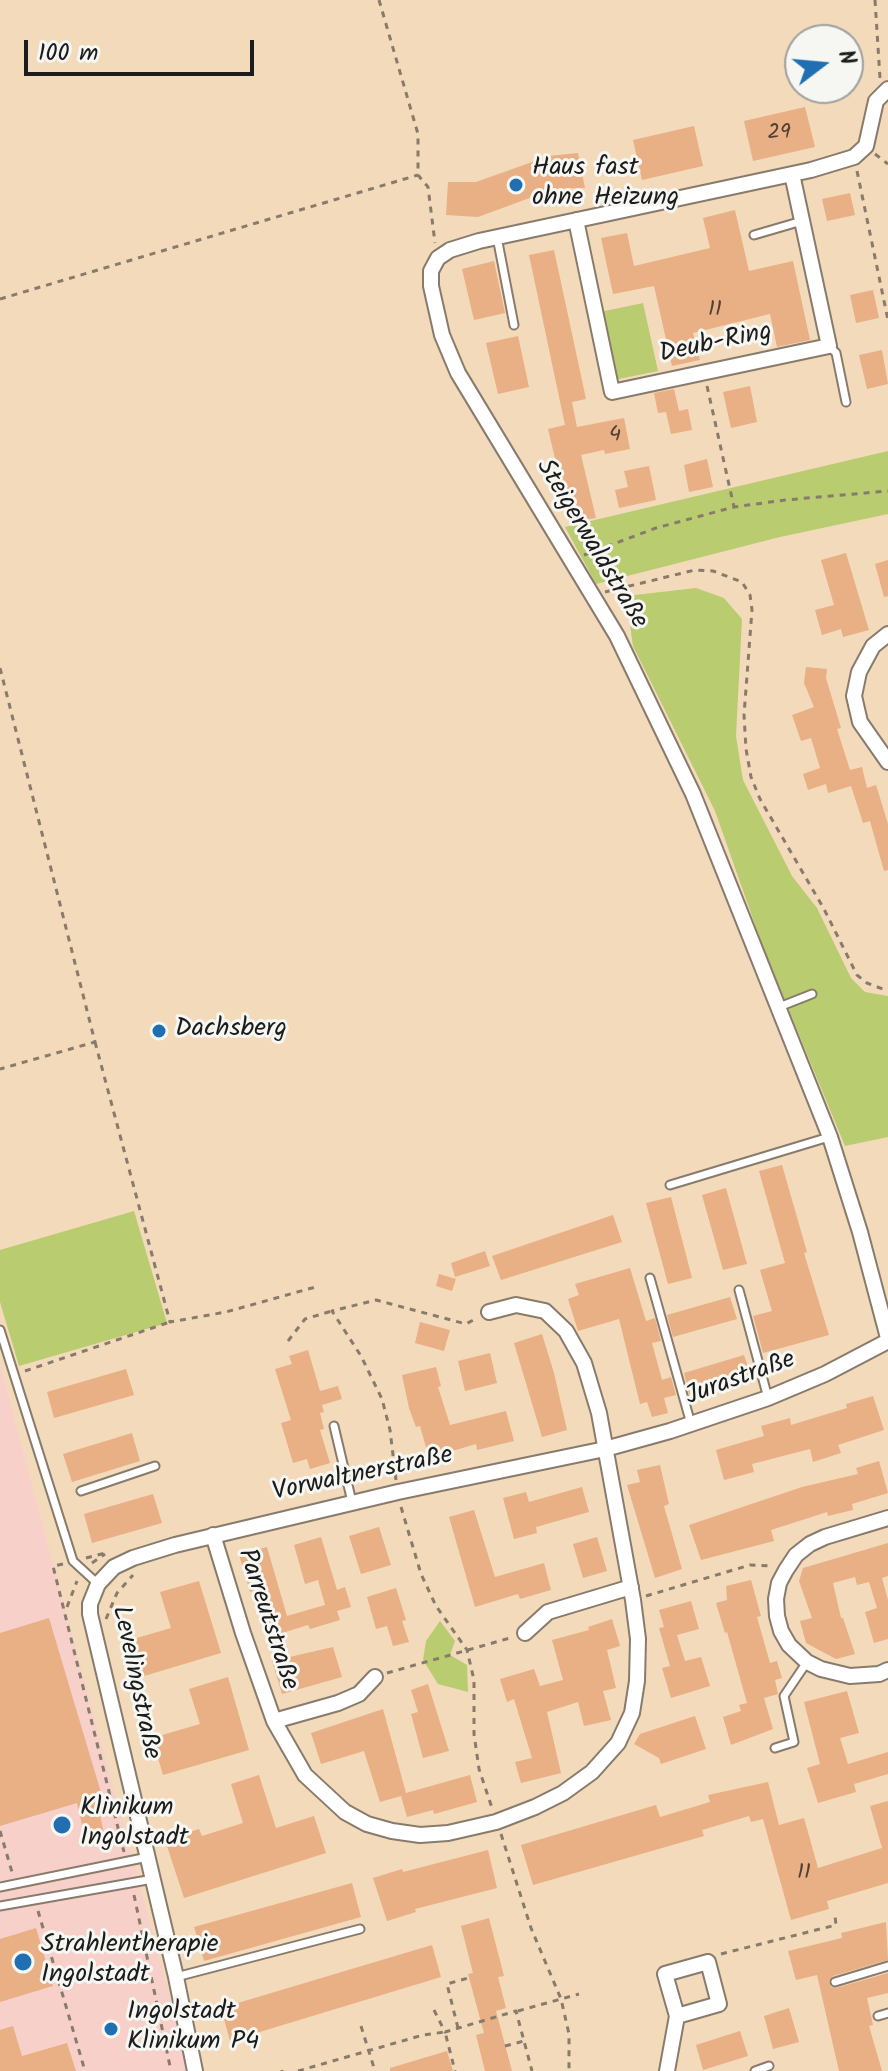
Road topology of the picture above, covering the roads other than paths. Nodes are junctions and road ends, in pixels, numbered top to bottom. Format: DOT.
graph roads {
  1 [pos="885,91"];
  2 [pos="792,174"];
  3 [pos="576,220"];
  4 [pos="802,221"];
  5 [pos="754,235"];
  6 [pos="497,237"];
  7 [pos="514,325"];
  8 [pos="829,346"];
  9 [pos="846,402"];
  10 [pos="888,634"];
  11 [pos="888,762"];
  12 [pos="812,994"];
  13 [pos="779,1007"];
  14 [pos="830,1137"];
  15 [pos="670,1185"];
  16 [pos="650,1278"];
  17 [pos="739,1290"];
  18 [pos="489,1312"];
  19 [pos="0,1330"];
  20 [pos="888,1340"];
  21 [pos="768,1398"];
  22 [pos="691,1424"];
  23 [pos="334,1426"];
  24 [pos="605,1449"];
  25 [pos="155,1466"];
  26 [pos="81,1491"];
  27 [pos="352,1502"];
  28 [pos="888,1518"];
  29 [pos="213,1535"];
  30 [pos="136,1564"];
  31 [pos="98,1584"];
  32 [pos="632,1594"];
  33 [pos="525,1633"];
  34 [pos="807,1662"];
  35 [pos="888,1670"];
  36 [pos="375,1677"];
  37 [pos="274,1721"];
  38 [pos="775,1748"];
  39 [pos="148,1857"];
  40 [pos="153,1879"];
  41 [pos="0,1887"];
  42 [pos="0,1906"];
  43 [pos="360,1929"];
  44 [pos="888,1966"];
  45 [pos="176,1977"];
  46 [pos="835,1982"];
  47 [pos="888,2013"];
  48 [pos="677,2016"];
  49 [pos="878,2016"];
  50 [pos="769,2066"];
  51 [pos="195,2071"];
  52 [pos="667,2071"];
  53 [pos="755,2071"];
  1 -- 2 [label="street"];
  2 -- 3 [label="street"];
  2 -- 4 [label="street"];
  3 -- 6 [label="street"];
  3 -- 8 [label="street, Deub-Ring"];
  4 -- 5 [label="lane"];
  4 -- 8 [label="street"];
  6 -- 7 [label="lane"];
  6 -- 13 [label="street, Steigerwaldstraße"];
  8 -- 9 [label="lane"];
  10 -- 11 [label="street"];
  12 -- 13 [label="lane"];
  13 -- 14 [label="street, Steigerwaldstraße"];
  14 -- 15 [label="lane"];
  14 -- 20 [label="street, Steigerwaldstraße"];
  16 -- 22 [label="lane"];
  17 -- 21 [label="lane"];
  18 -- 24 [label="street, Parreutstraße"];
  19 -- 31 [label="lane"];
  20 -- 21 [label="street, Jurastraße"];
  21 -- 22 [label="street, Jurastraße"];
  22 -- 24 [label="street, Jurastraße"];
  23 -- 27 [label="lane"];
  24 -- 27 [label="street, Vorwaltnerstraße"];
  24 -- 32 [label="street, Parreutstraße"];
  25 -- 26 [label="lane"];
  27 -- 29 [label="street, Vorwaltnerstraße"];
  28 -- 34 [label="street"];
  29 -- 30 [label="street, Vorwaltnerstraße"];
  29 -- 37 [label="street, Parreutstraße"];
  30 -- 31 [label="street, Levelingstraße"];
  31 -- 39 [label="street, Levelingstraße"];
  32 -- 33 [label="street"];
  32 -- 37 [label="street, Parreutstraße"];
  34 -- 35 [label="street"];
  34 -- 38 [label="lane"];
  36 -- 37 [label="street, Parreutstraße"];
  39 -- 40 [label="street, Levelingstraße"];
  39 -- 41 [label="lane"];
  40 -- 42 [label="lane"];
  40 -- 45 [label="street, Levelingstraße"];
  43 -- 45 [label="lane"];
  44 -- 46 [label="lane"];
  45 -- 51 [label="street, Levelingstraße"];
  47 -- 49 [label="lane"];
  48 -- 48 [label="street"];
  48 -- 52 [label="street"];
  50 -- 53 [label="lane"];
}
